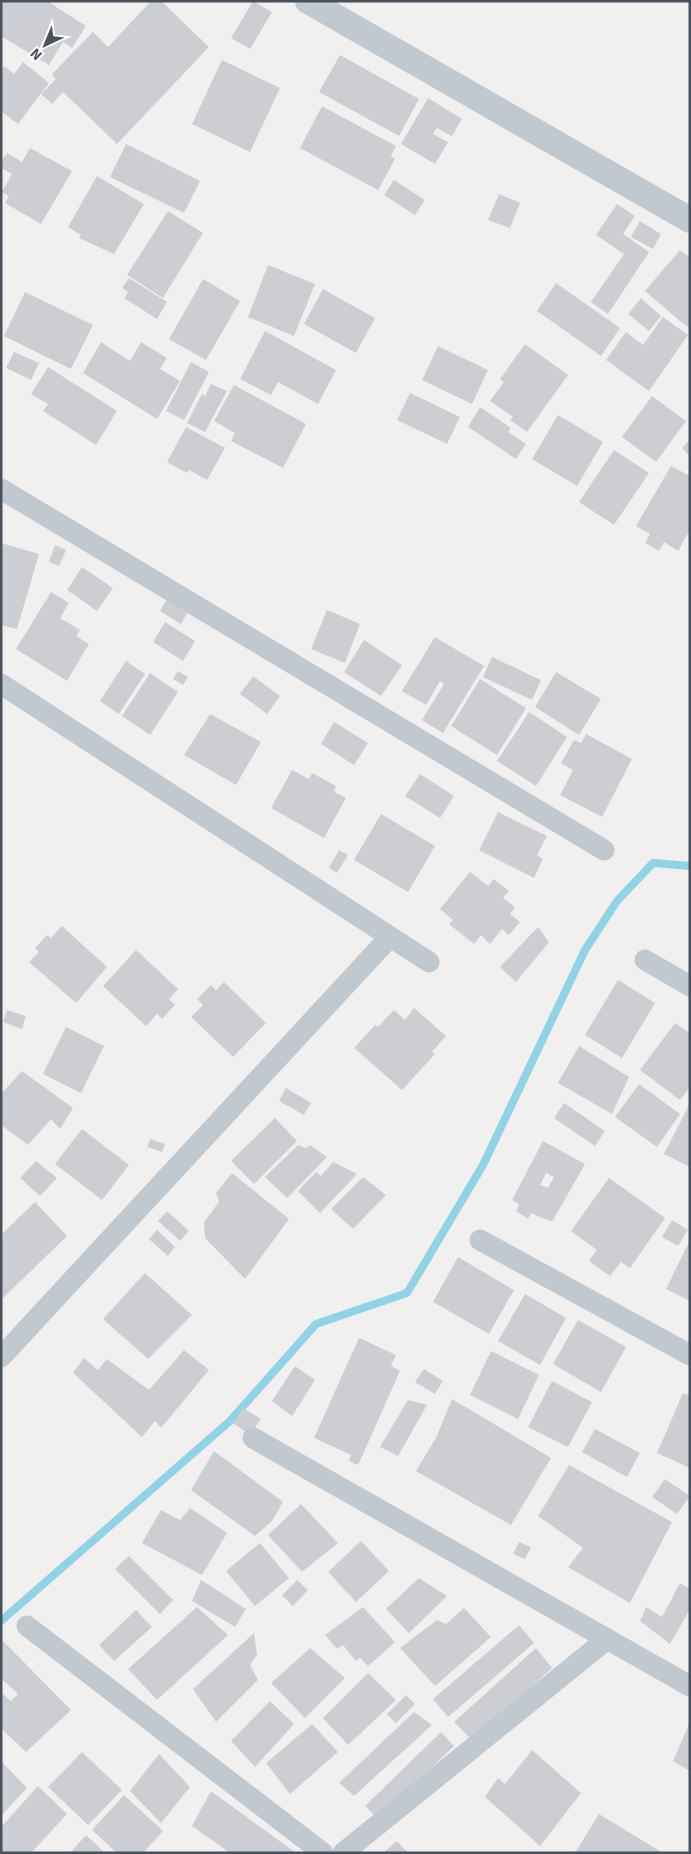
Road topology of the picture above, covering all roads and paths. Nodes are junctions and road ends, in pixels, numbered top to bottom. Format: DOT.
graph roads {
  1 [pos="308,1"];
  2 [pos="690,220"];
  3 [pos="1,489"];
  4 [pos="1,684"];
  5 [pos="604,850"];
  6 [pos="390,937"];
  7 [pos="645,960"];
  8 [pos="429,962"];
  9 [pos="690,986"];
  10 [pos="480,1240"];
  11 [pos="690,1355"];
  12 [pos="1,1357"];
  13 [pos="253,1438"];
  14 [pos="27,1626"];
  15 [pos="606,1640"];
  16 [pos="690,1686"];
  17 [pos="323,1853"];
  18 [pos="343,1853"];
  1 -- 2 [label="street"];
  3 -- 5 [label="street"];
  4 -- 6 [label="street"];
  6 -- 8 [label="street"];
  6 -- 12 [label="street"];
  7 -- 9 [label="street"];
  10 -- 11 [label="street"];
  13 -- 15 [label="street"];
  14 -- 17 [label="street"];
  15 -- 16 [label="street"];
  15 -- 18 [label="street"];
}
